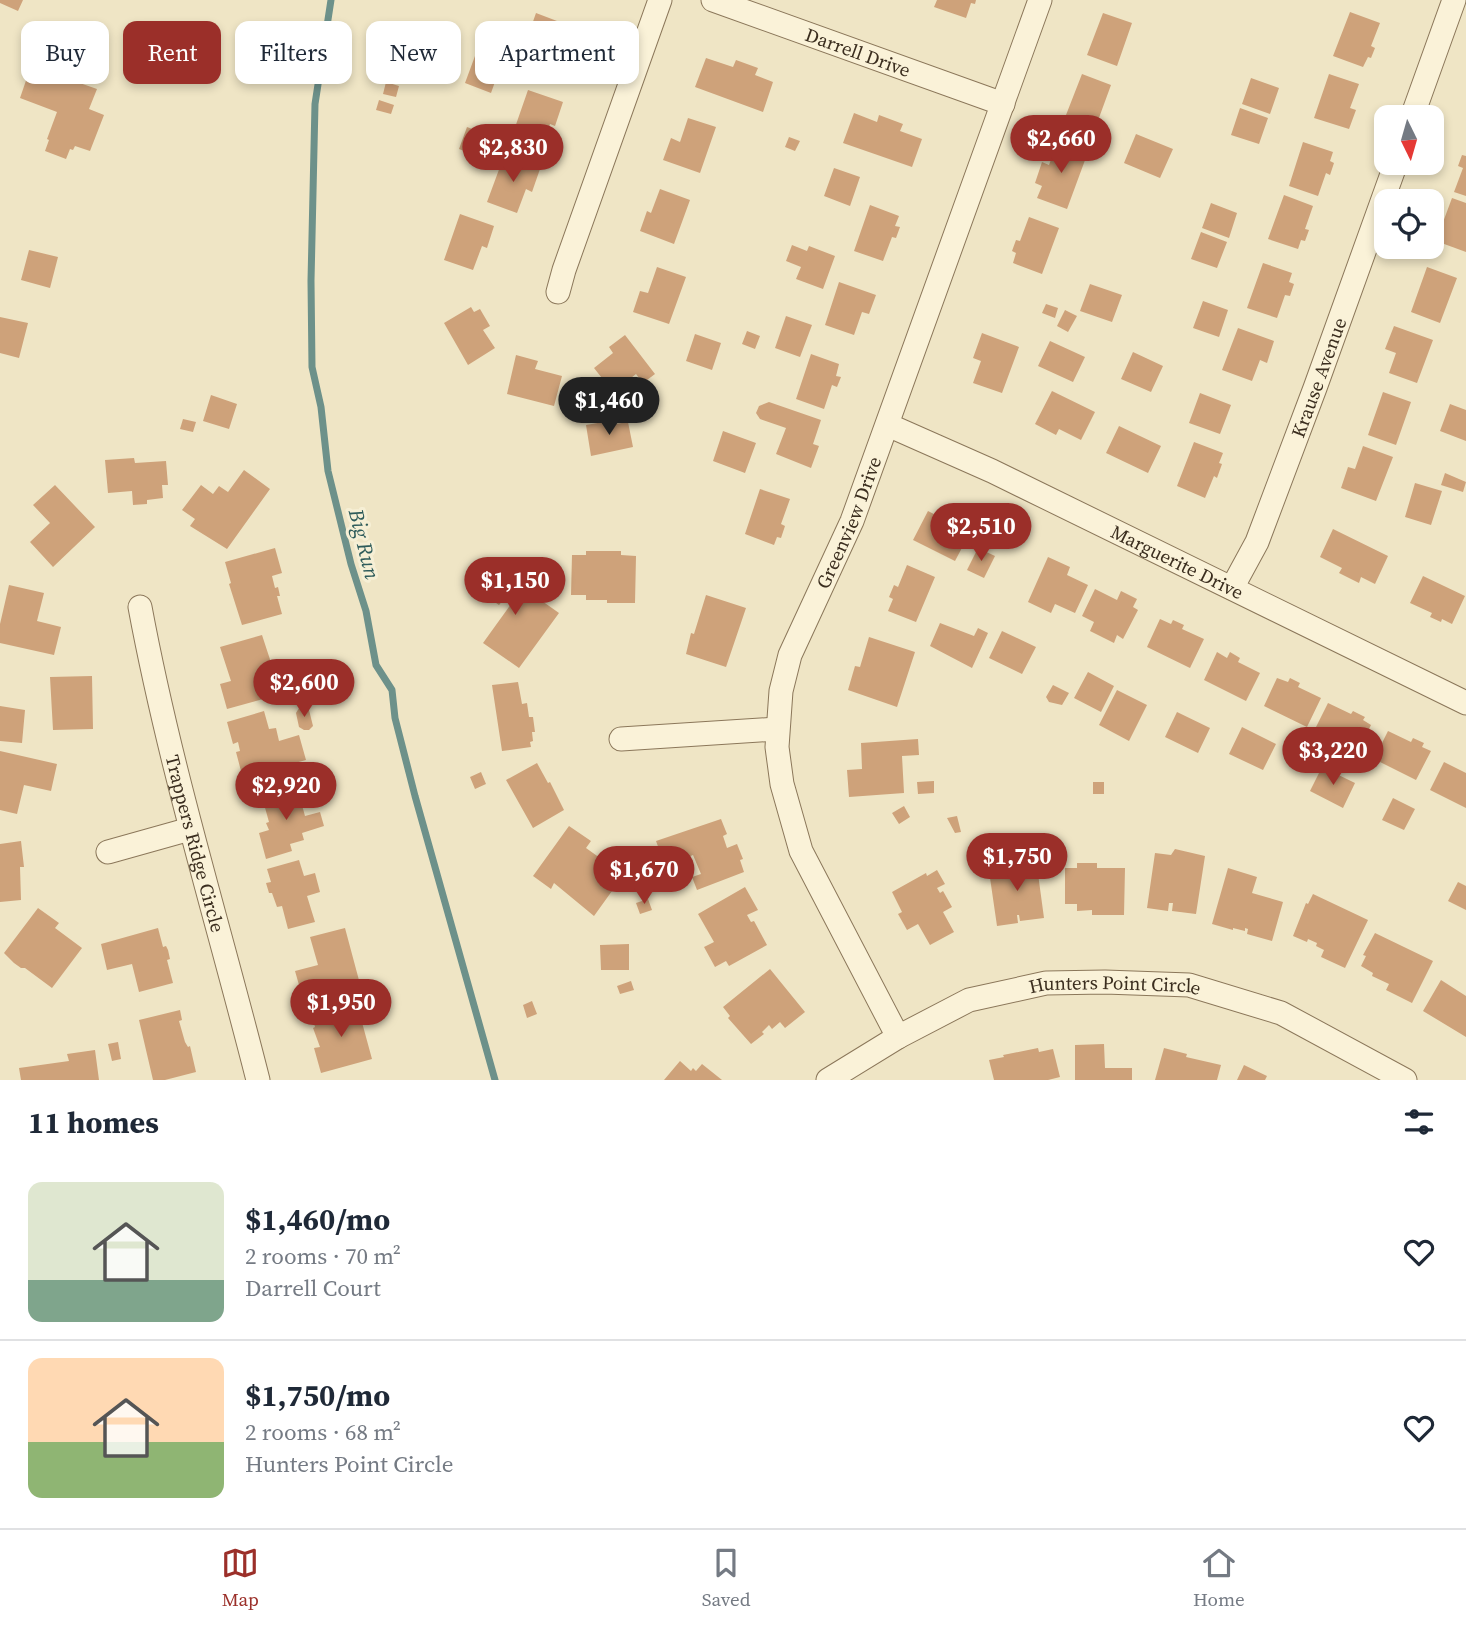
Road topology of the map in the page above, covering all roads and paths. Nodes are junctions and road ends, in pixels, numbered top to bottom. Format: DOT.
graph roads {
  1 [pos="660,0"];
  2 [pos="713,0"];
  3 [pos="1040,0"];
  4 [pos="1454,0"];
  5 [pos="1003,104"];
  6 [pos="1416,105"];
  7 [pos="1392,175"];
  8 [pos="558,292"];
  9 [pos="888,425"];
  10 [pos="1231,588"];
  11 [pos="140,607"];
  12 [pos="1466,703"];
  13 [pos="777,729"];
  14 [pos="621,739"];
  15 [pos="190,829"];
  16 [pos="108,852"];
  17 [pos="898,1037"];
  18 [pos="258,1080"];
  19 [pos="828,1080"];
  20 [pos="1405,1080"];
  1 -- 8 [label="street"];
  2 -- 5 [label="street, Darrell Drive"];
  3 -- 5 [label="street, Greenview Drive"];
  4 -- 6 [label="street"];
  5 -- 9 [label="street, Greenview Drive"];
  7 -- 10 [label="street, Krause Avenue"];
  9 -- 10 [label="street, Marguerite Drive"];
  9 -- 13 [label="street, Greenview Drive"];
  10 -- 12 [label="street, Marguerite Drive"];
  11 -- 15 [label="street, Trappers Ridge Circle"];
  13 -- 14 [label="street"];
  13 -- 17 [label="street, Greenview Drive"];
  15 -- 16 [label="street"];
  15 -- 18 [label="street, Trappers Ridge Circle"];
  17 -- 19 [label="street, Hunters Point Circle"];
  17 -- 20 [label="street, Hunters Point Circle"];
}
